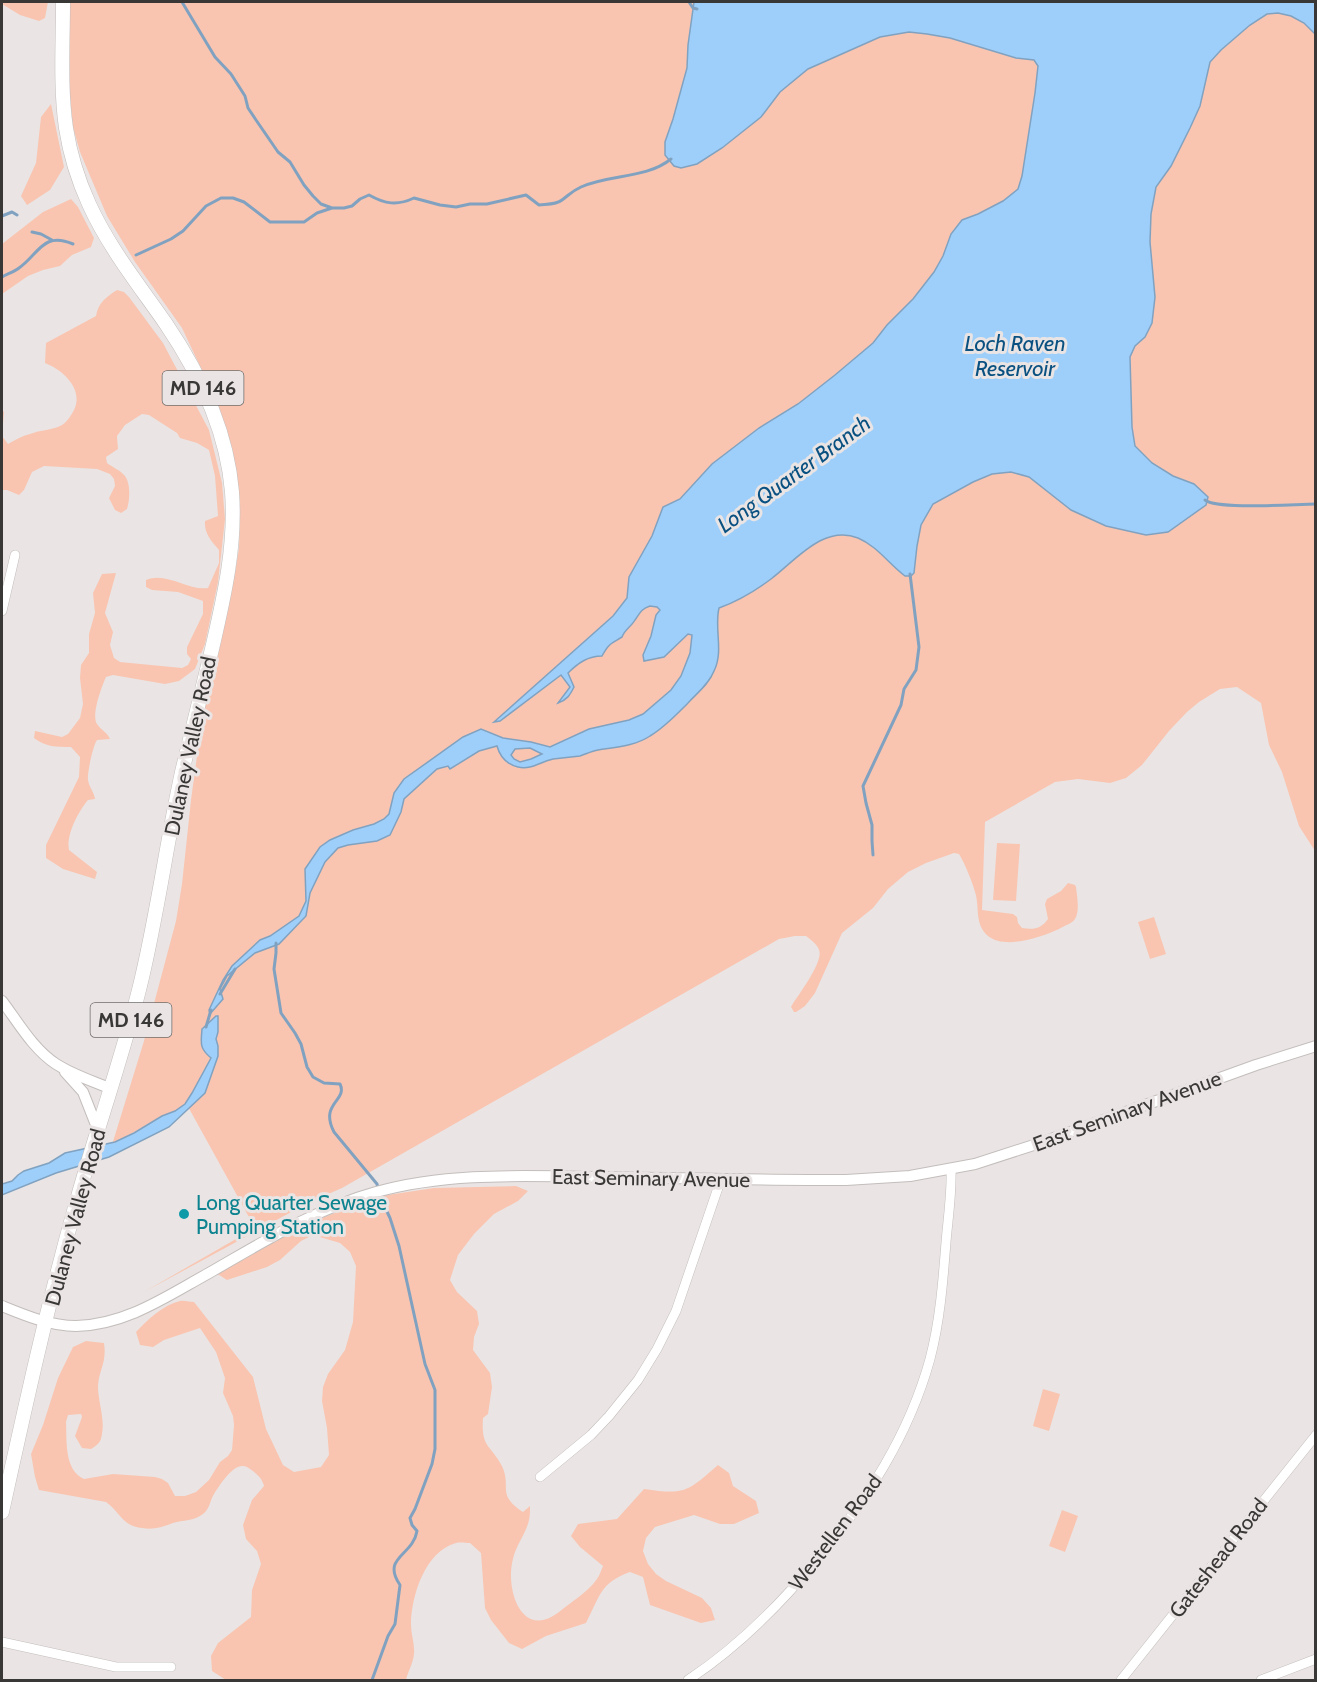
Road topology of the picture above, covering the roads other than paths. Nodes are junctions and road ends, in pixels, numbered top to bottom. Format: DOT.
graph roads {
  1 [pos="63,2"];
  2 [pos="15,555"];
  3 [pos="2,612"];
  4 [pos="2,1001"];
  5 [pos="1316,1046"];
  6 [pos="61,1067"];
  7 [pos="111,1089"];
  8 [pos="98,1130"];
  9 [pos="951,1169"];
  10 [pos="721,1179"];
  11 [pos="2,1306"];
  12 [pos="46,1321"];
  13 [pos="1316,1435"];
  14 [pos="540,1477"];
  15 [pos="5,1478"];
  16 [pos="2,1512"];
  17 [pos="2,1642"];
  18 [pos="1316,1659"];
  19 [pos="171,1667"];
  20 [pos="688,1680"];
  21 [pos="1121,1680"];
  22 [pos="1261,1680"];
  1 -- 7 [label="main road, Dulaney Valley Road / MD 146"];
  2 -- 3 [label="street"];
  4 -- 6 [label="street"];
  5 -- 9 [label="street, East Seminary Avenue"];
  6 -- 7 [label="street"];
  6 -- 8 [label="street"];
  7 -- 8 [label="main road, Dulaney Valley Road / MD 146"];
  8 -- 12 [label="main road, Dulaney Valley Road / MD 146"];
  9 -- 10 [label="street, East Seminary Avenue"];
  9 -- 20 [label="street, Westellen Road"];
  10 -- 12 [label="street, East Seminary Avenue"];
  10 -- 14 [label="street"];
  11 -- 12 [label="street, East Seminary Avenue"];
  12 -- 15 [label="main road, Dulaney Valley Road / MD 146"];
  13 -- 21 [label="street, Gateshead Road"];
  15 -- 16 [label="main road, Dulaney Valley Road / MD 146"];
  17 -- 19 [label="street"];
  18 -- 22 [label="street"];
}
